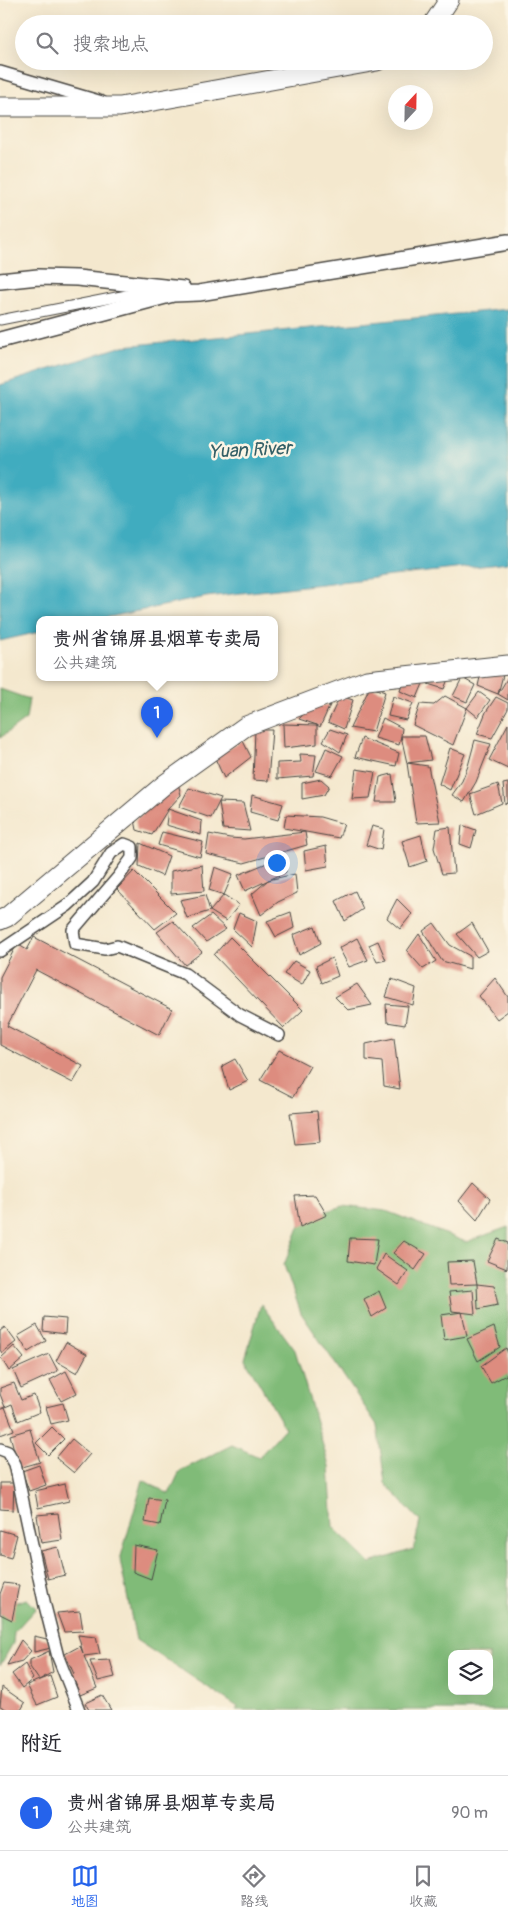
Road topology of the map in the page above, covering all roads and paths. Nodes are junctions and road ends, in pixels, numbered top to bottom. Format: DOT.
graph roads {
  1 [pos="449,0"];
  2 [pos="439,15"];
  3 [pos="327,70"];
  4 [pos="0,72"];
  5 [pos="0,107"];
  6 [pos="120,107"];
  7 [pos="508,242"];
  8 [pos="0,281"];
  9 [pos="169,286"];
  10 [pos="199,293"];
  11 [pos="0,320"];
  12 [pos="0,340"];
  13 [pos="508,665"];
  14 [pos="2,922"];
  15 [pos="0,951"];
  16 [pos="279,1035"];
  17 [pos="0,1449"];
  18 [pos="78,1710"];
  1 -- 2 [label="main road"];
  3 -- 6 [label="main road"];
  4 -- 6 [label="street"];
  5 -- 6 [label="main road"];
  7 -- 10 [label="street"];
  8 -- 9 [label="street"];
  9 -- 10 [label="street"];
  9 -- 11 [label="street"];
  10 -- 12 [label="street"];
  13 -- 14 [label="main road"];
  15 -- 16 [label="street"];
  17 -- 18 [label="street"];
}
